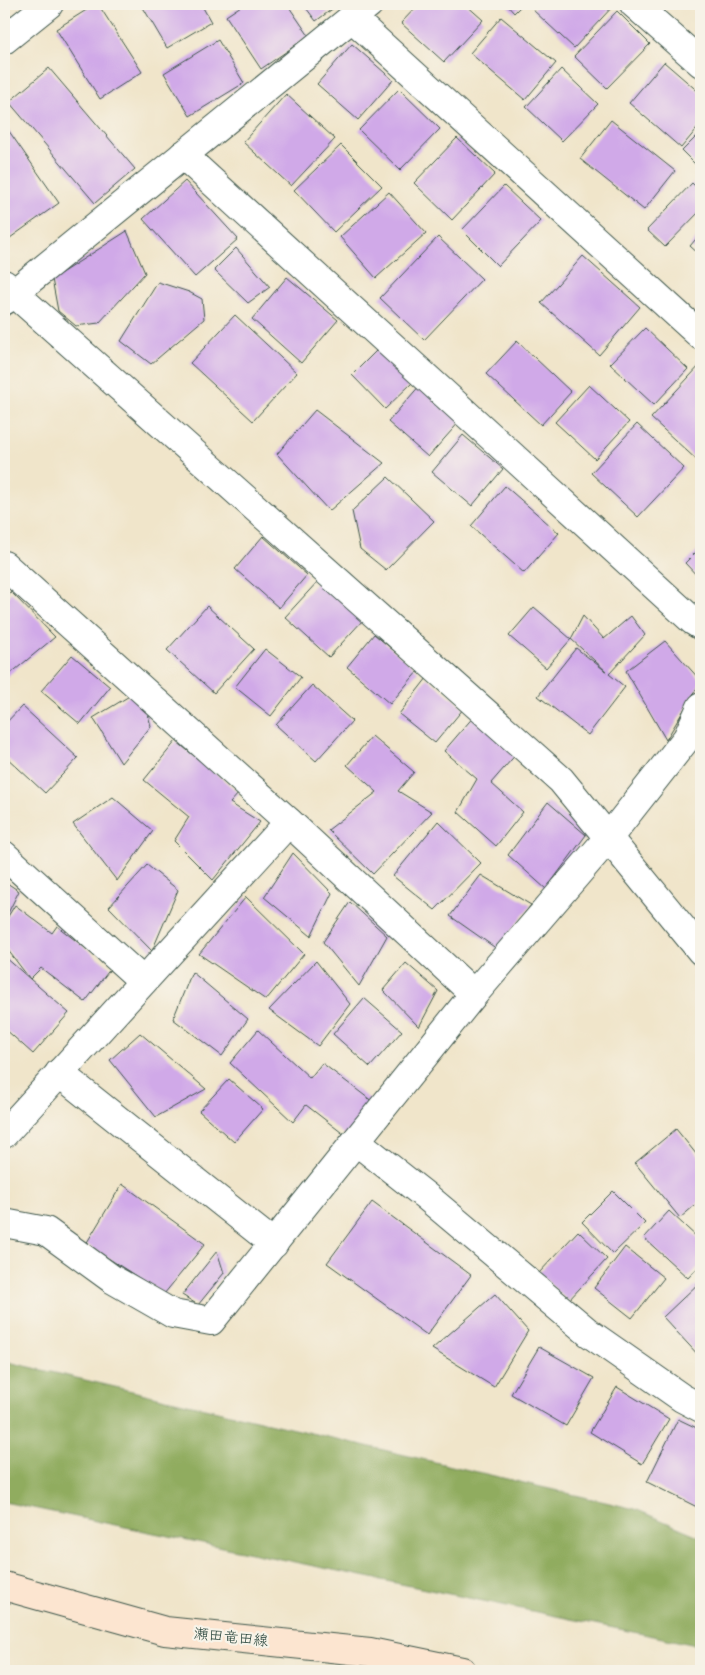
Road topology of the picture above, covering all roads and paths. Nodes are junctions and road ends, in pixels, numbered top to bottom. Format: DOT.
graph roads {
  1 [pos="49,4"];
  2 [pos="634,4"];
  3 [pos="361,11"];
  4 [pos="4,40"];
  5 [pos="701,63"];
  6 [pos="183,155"];
  7 [pos="7,293"];
  8 [pos="701,336"];
  9 [pos="4,565"];
  10 [pos="701,626"];
  11 [pos="701,707"];
  12 [pos="289,822"];
  13 [pos="609,837"];
  14 [pos="4,855"];
  15 [pos="701,951"];
  16 [pos="143,981"];
  17 [pos="474,994"];
  18 [pos="59,1073"];
  19 [pos="4,1134"];
  20 [pos="356,1141"];
  21 [pos="4,1222"];
  22 [pos="274,1244"];
  23 [pos="701,1408"];
  24 [pos="4,1586"];
  25 [pos="462,1671"];
  1 -- 4 [label="street"];
  2 -- 5 [label="street"];
  3 -- 6 [label="street"];
  3 -- 8 [label="street"];
  6 -- 7 [label="street"];
  6 -- 10 [label="street"];
  7 -- 13 [label="street"];
  9 -- 12 [label="street"];
  11 -- 13 [label="street"];
  12 -- 16 [label="street"];
  12 -- 17 [label="street"];
  13 -- 15 [label="street"];
  13 -- 17 [label="street"];
  14 -- 16 [label="street"];
  16 -- 18 [label="street"];
  17 -- 20 [label="street"];
  18 -- 19 [label="street"];
  18 -- 22 [label="street"];
  20 -- 22 [label="street"];
  20 -- 23 [label="street"];
  21 -- 22 [label="street"];
  24 -- 25 [label="main road, 瀬田竜田線"];
}
